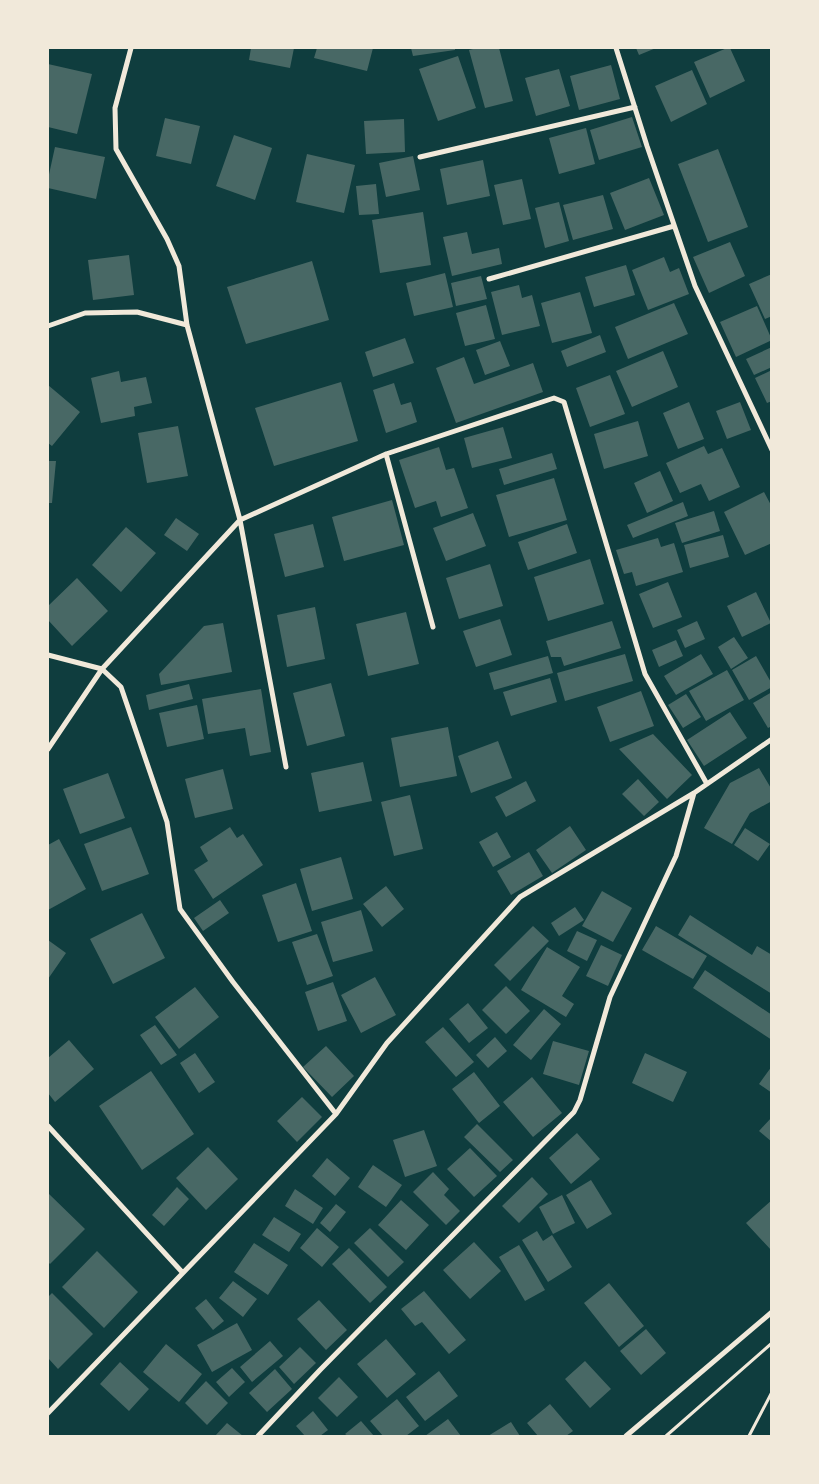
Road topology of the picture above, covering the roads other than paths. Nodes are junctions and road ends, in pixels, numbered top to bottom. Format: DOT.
graph roads {
  1 [pos="132,48"];
  2 [pos="616,48"];
  3 [pos="635,107"];
  4 [pos="420,157"];
  5 [pos="674,226"];
  6 [pos="489,279"];
  7 [pos="187,325"];
  8 [pos="48,326"];
  9 [pos="772,450"];
  10 [pos="386,454"];
  11 [pos="240,520"];
  12 [pos="433,627"];
  13 [pos="48,655"];
  14 [pos="102,669"];
  15 [pos="772,739"];
  16 [pos="48,749"];
  17 [pos="286,767"];
  18 [pos="707,784"];
  19 [pos="694,793"];
  20 [pos="336,1114"];
  21 [pos="48,1126"];
  22 [pos="50,1134"];
  23 [pos="182,1272"];
  24 [pos="772,1312"];
  25 [pos="48,1413"];
  26 [pos="258,1436"];
  27 [pos="626,1436"];
  1 -- 7 [label="street"];
  2 -- 3 [label="street"];
  3 -- 4 [label="street"];
  3 -- 5 [label="street"];
  5 -- 6 [label="street"];
  5 -- 9 [label="street"];
  7 -- 8 [label="street"];
  7 -- 11 [label="street"];
  10 -- 11 [label="street"];
  10 -- 12 [label="street"];
  10 -- 18 [label="street"];
  11 -- 14 [label="street"];
  11 -- 17 [label="street"];
  13 -- 14 [label="street"];
  14 -- 16 [label="street"];
  14 -- 20 [label="street"];
  15 -- 18 [label="street"];
  18 -- 19 [label="street"];
  19 -- 20 [label="street"];
  19 -- 26 [label="street"];
  20 -- 23 [label="street"];
  21 -- 22 [label="street"];
  22 -- 23 [label="street"];
  23 -- 25 [label="street"];
  24 -- 27 [label="street"];
}
